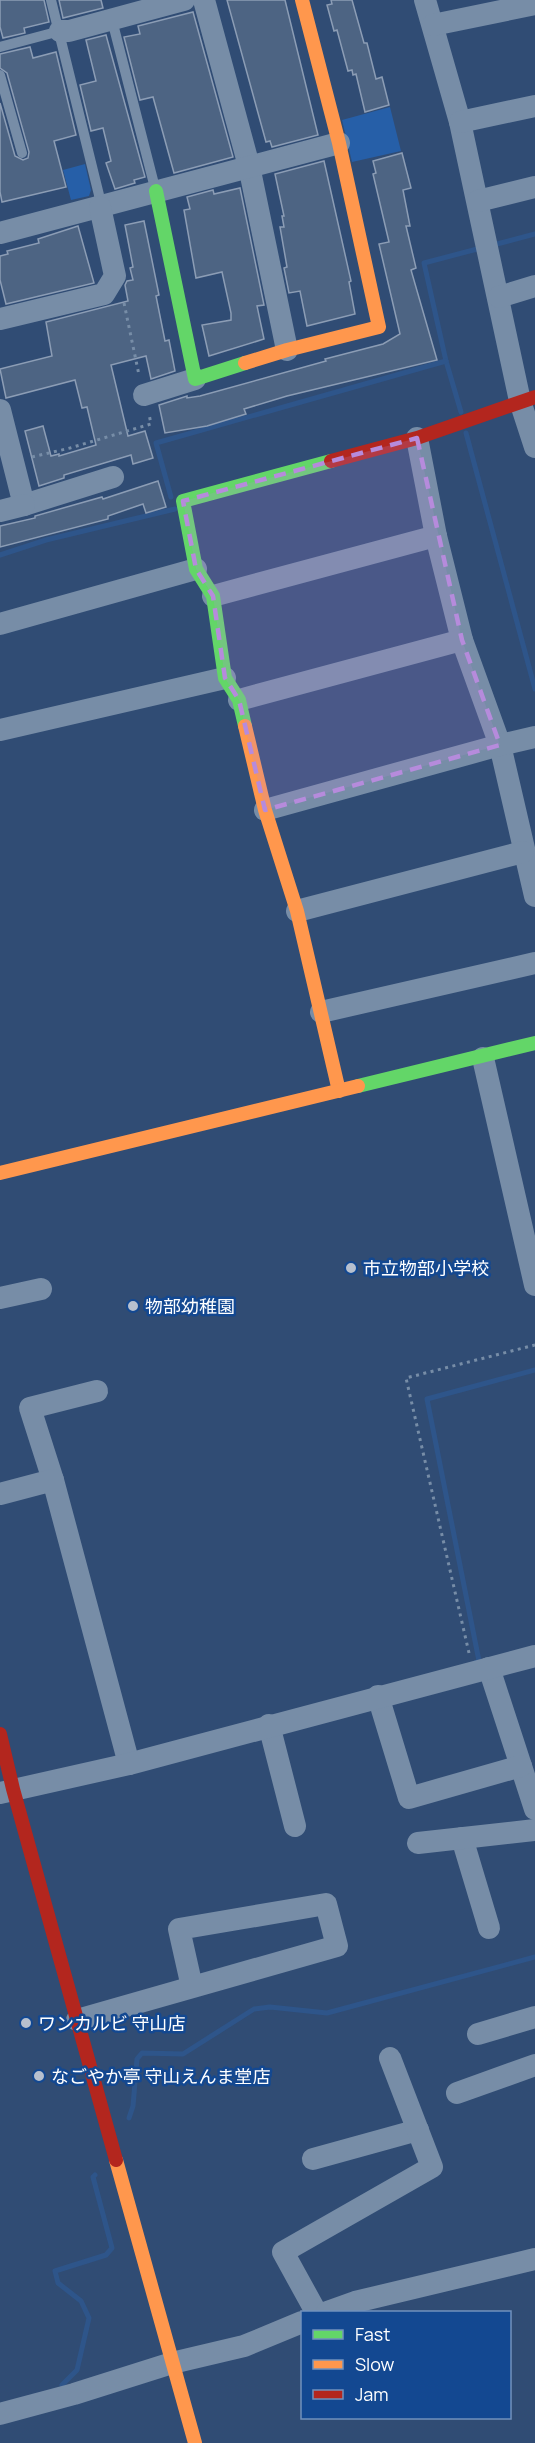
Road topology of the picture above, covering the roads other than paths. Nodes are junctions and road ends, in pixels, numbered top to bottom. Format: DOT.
graph roads {
  1 [pos="51,0"];
  2 [pos="184,0"];
  3 [pos="204,0"];
  4 [pos="302,0"];
  5 [pos="425,0"];
  6 [pos="535,4"];
  7 [pos="112,20"];
  8 [pos="433,25"];
  9 [pos="60,31"];
  10 [pos="0,47"];
  11 [pos="0,75"];
  12 [pos="535,106"];
  13 [pos="460,122"];
  14 [pos="339,143"];
  15 [pos="22,153"];
  16 [pos="249,166"];
  17 [pos="535,187"];
  18 [pos="156,191"];
  19 [pos="478,201"];
  20 [pos="100,207"];
  21 [pos="0,232"];
  22 [pos="535,286"];
  23 [pos="499,297"];
  24 [pos="0,319"];
  25 [pos="287,350"];
  26 [pos="195,379"];
  27 [pos="144,395"];
  28 [pos="528,399"];
  29 [pos="0,410"];
  30 [pos="417,438"];
  31 [pos="535,447"];
  32 [pos="113,477"];
  33 [pos="24,505"];
  34 [pos="0,511"];
  35 [pos="436,536"];
  36 [pos="196,569"];
  37 [pos="213,596"];
  38 [pos="0,624"];
  39 [pos="462,640"];
  40 [pos="225,678"];
  41 [pos="239,700"];
  42 [pos="0,730"];
  43 [pos="535,737"];
  44 [pos="500,745"];
  45 [pos="265,810"];
  46 [pos="524,852"];
  47 [pos="535,896"];
  48 [pos="297,911"];
  49 [pos="535,963"];
  50 [pos="321,1012"];
  51 [pos="535,1043"];
  52 [pos="483,1058"];
  53 [pos="339,1091"];
  54 [pos="0,1173"];
  55 [pos="535,1285"];
  56 [pos="41,1289"];
  57 [pos="0,1298"];
  58 [pos="97,1391"];
  59 [pos="53,1480"];
  60 [pos="0,1494"];
  61 [pos="535,1656"];
  62 [pos="480,1663"];
  63 [pos="378,1696"];
  64 [pos="269,1725"];
  65 [pos="0,1734"];
  66 [pos="127,1758"];
  67 [pos="521,1766"];
  68 [pos="7,1791"];
  69 [pos="535,1809"];
  70 [pos="295,1826"];
  71 [pos="535,1830"];
  72 [pos="462,1838"];
  73 [pos="418,1843"];
  74 [pos="489,1928"];
  75 [pos="192,1988"];
  76 [pos="535,2018"];
  77 [pos="77,2020"];
  78 [pos="478,2034"];
  79 [pos="390,2058"];
  80 [pos="535,2066"];
  81 [pos="457,2093"];
  82 [pos="418,2130"];
  83 [pos="313,2159"];
  84 [pos="535,2259"];
  85 [pos="399,2302"];
  86 [pos="315,2311"];
  87 [pos="332,2311"];
  88 [pos="301,2323"];
  89 [pos="172,2362"];
  90 [pos="0,2414"];
  91 [pos="195,2443"];
  1 -- 9 [label="lane"];
  2 -- 7 [label="street"];
  3 -- 16 [label="street"];
  4 -- 14 [label="street"];
  5 -- 8 [label="street"];
  6 -- 8 [label="street"];
  7 -- 9 [label="street"];
  7 -- 18 [label="lane"];
  8 -- 13 [label="street"];
  9 -- 10 [label="lane"];
  9 -- 20 [label="lane"];
  11 -- 15 [label="lane"];
  12 -- 13 [label="street"];
  13 -- 19 [label="street"];
  14 -- 16 [label="street"];
  14 -- 25 [label="street"];
  16 -- 18 [label="street"];
  16 -- 25 [label="street"];
  17 -- 19 [label="street"];
  18 -- 20 [label="street"];
  18 -- 26 [label="street"];
  19 -- 23 [label="street"];
  20 -- 21 [label="street"];
  20 -- 24 [label="street"];
  22 -- 23 [label="street"];
  23 -- 28 [label="street"];
  25 -- 26 [label="street"];
  26 -- 27 [label="street"];
  28 -- 30 [label="street"];
  28 -- 31 [label="street"];
  29 -- 33 [label="street"];
  30 -- 35 [label="street"];
  30 -- 36 [label="street"];
  32 -- 33 [label="street"];
  33 -- 34 [label="street"];
  35 -- 37 [label="street"];
  35 -- 39 [label="street"];
  36 -- 37 [label="street"];
  36 -- 38 [label="street"];
  37 -- 40 [label="street"];
  39 -- 41 [label="street"];
  39 -- 44 [label="street"];
  40 -- 41 [label="street"];
  40 -- 42 [label="street"];
  41 -- 45 [label="street"];
  43 -- 44 [label="street"];
  44 -- 45 [label="street"];
  44 -- 46 [label="street"];
  45 -- 48 [label="street"];
  46 -- 47 [label="street"];
  46 -- 48 [label="street"];
  48 -- 50 [label="street"];
  49 -- 50 [label="street"];
  50 -- 53 [label="street"];
  51 -- 52 [label="street"];
  52 -- 53 [label="street"];
  52 -- 55 [label="street"];
  53 -- 54 [label="street"];
  56 -- 57 [label="street"];
  58 -- 59 [label="street"];
  59 -- 60 [label="street"];
  59 -- 66 [label="street"];
  61 -- 62 [label="street"];
  62 -- 63 [label="street"];
  62 -- 67 [label="street"];
  63 -- 64 [label="street"];
  63 -- 67 [label="street"];
  64 -- 66 [label="street"];
  64 -- 70 [label="street"];
  65 -- 68 [label="street"];
  66 -- 68 [label="street"];
  67 -- 69 [label="street"];
  68 -- 77 [label="street"];
  71 -- 72 [label="street"];
  72 -- 73 [label="street"];
  72 -- 74 [label="street"];
  75 -- 75 [label="street"];
  75 -- 77 [label="street"];
  76 -- 78 [label="street"];
  77 -- 89 [label="street"];
  79 -- 82 [label="street"];
  80 -- 81 [label="street"];
  82 -- 83 [label="street"];
  82 -- 86 [label="street"];
  84 -- 85 [label="street"];
  85 -- 87 [label="street"];
  88 -- 89 [label="street"];
  89 -- 90 [label="street"];
  89 -- 91 [label="street"];
}
